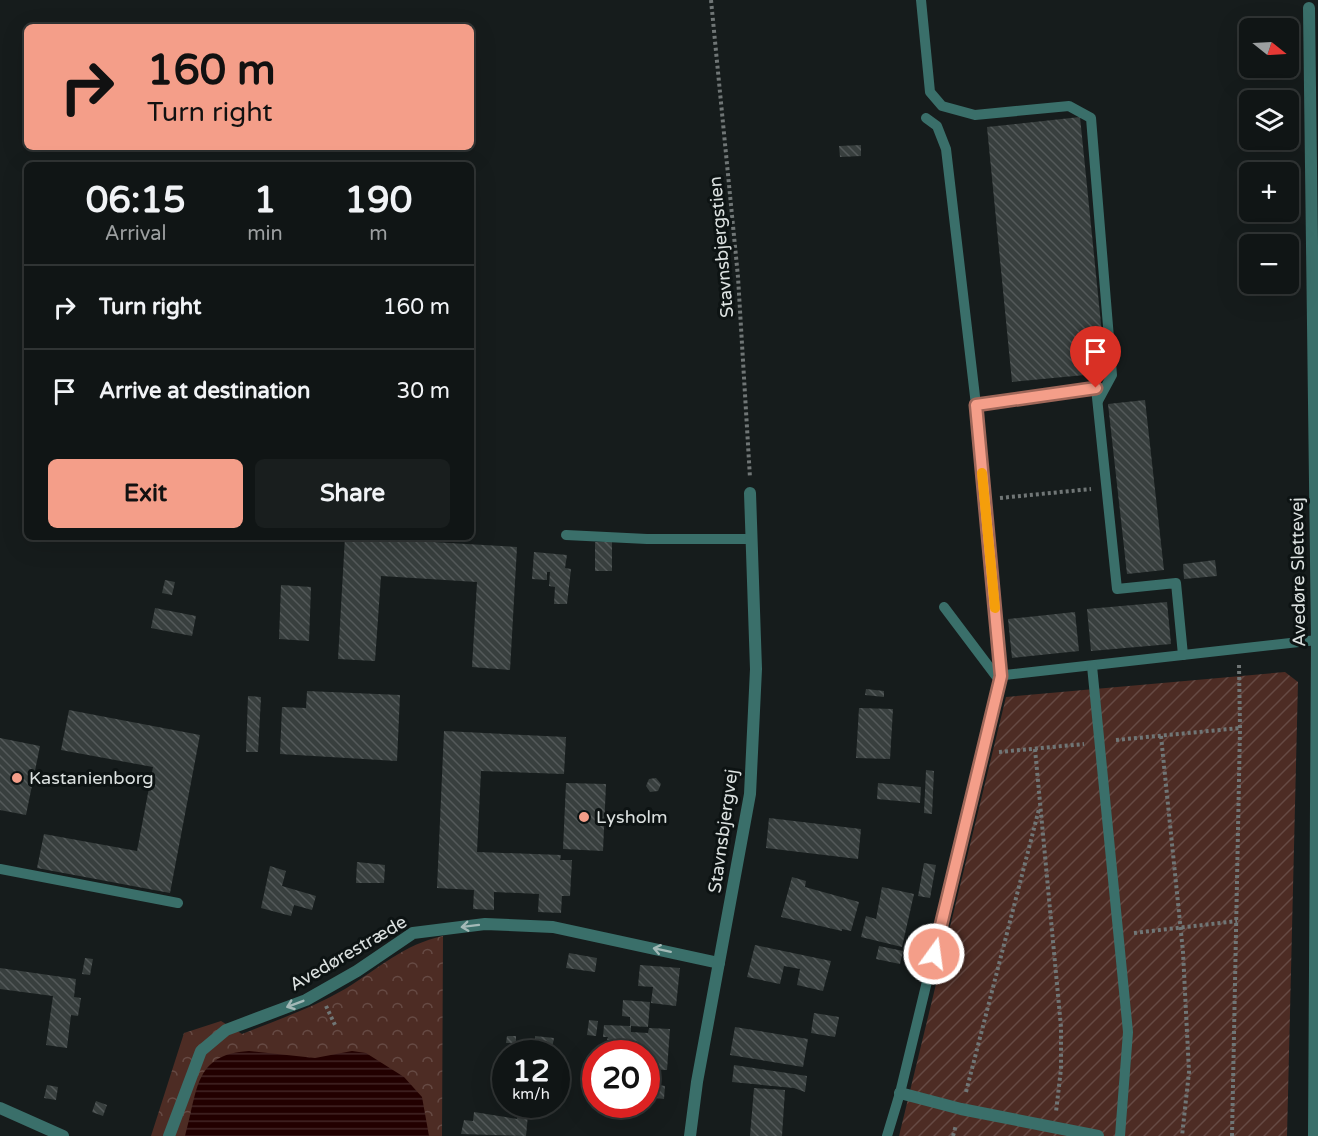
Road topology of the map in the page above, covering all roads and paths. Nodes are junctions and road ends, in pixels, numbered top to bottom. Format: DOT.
graph roads {
  1 [pos="711,0"];
  2 [pos="921,0"];
  3 [pos="1309,8"];
  4 [pos="926,118"];
  5 [pos="1098,401"];
  6 [pos="976,405"];
  7 [pos="1107,488"];
  8 [pos="750,493"];
  9 [pos="985,500"];
  10 [pos="566,535"];
  11 [pos="752,539"];
  12 [pos="944,607"];
  13 [pos="1317,640"];
  14 [pos="1236,649"];
  15 [pos="1183,655"];
  16 [pos="1092,666"];
  17 [pos="1001,676"];
  18 [pos="1240,728"];
  19 [pos="1161,736"];
  20 [pos="1100,742"];
  21 [pos="1035,748"];
  22 [pos="996,753"];
  23 [pos="1040,805"];
  24 [pos="0,869"];
  25 [pos="178,903"];
  26 [pos="1237,921"];
  27 [pos="1181,928"];
  28 [pos="1118,935"];
  29 [pos="719,963"];
  30 [pos="900,1093"];
  31 [pos="0,1108"];
  32 [pos="961,1109"];
  33 [pos="1054,1129"];
  34 [pos="63,1136"];
  35 [pos="170,1136"];
  36 [pos="690,1136"];
  37 [pos="886,1136"];
  38 [pos="953,1136"];
  39 [pos="1098,1136"];
  40 [pos="1120,1136"];
  41 [pos="1182,1136"];
  42 [pos="1232,1136"];
  43 [pos="1314,1136"];
  1 -- 8 [label="path, Stavnsbjergstien"];
  2 -- 5 [label="lane"];
  3 -- 13 [label="street, Avedøre Slettevej"];
  4 -- 6 [label="lane"];
  5 -- 6 [label="lane"];
  5 -- 7 [label="lane"];
  6 -- 9 [label="lane"];
  7 -- 9 [label="path"];
  7 -- 15 [label="lane"];
  8 -- 11 [label="street, Stavnsbjergvej"];
  9 -- 17 [label="lane"];
  10 -- 11 [label="lane"];
  11 -- 29 [label="street, Stavnsbjergvej"];
  12 -- 17 [label="lane"];
  13 -- 14 [label="lane"];
  13 -- 43 [label="street, Avedøre Slettevej"];
  14 -- 15 [label="lane"];
  14 -- 18 [label="path"];
  15 -- 16 [label="lane"];
  16 -- 17 [label="lane"];
  16 -- 20 [label="lane"];
  17 -- 30 [label="lane"];
  18 -- 19 [label="path"];
  18 -- 26 [label="path"];
  19 -- 20 [label="path"];
  19 -- 27 [label="path"];
  20 -- 21 [label="path"];
  20 -- 28 [label="lane"];
  21 -- 22 [label="path"];
  21 -- 23 [label="path"];
  23 -- 32 [label="path"];
  23 -- 33 [label="path"];
  24 -- 25 [label="lane"];
  26 -- 27 [label="path"];
  26 -- 42 [label="path"];
  27 -- 28 [label="path"];
  27 -- 41 [label="path"];
  28 -- 40 [label="lane"];
  29 -- 35 [label="street, Avedørestræde, one-way"];
  29 -- 36 [label="street, Stavnsbjergvej"];
  30 -- 32 [label="street"];
  30 -- 37 [label="lane"];
  31 -- 34 [label="street"];
  32 -- 33 [label="street"];
  32 -- 38 [label="path"];
  33 -- 39 [label="street"];
}
